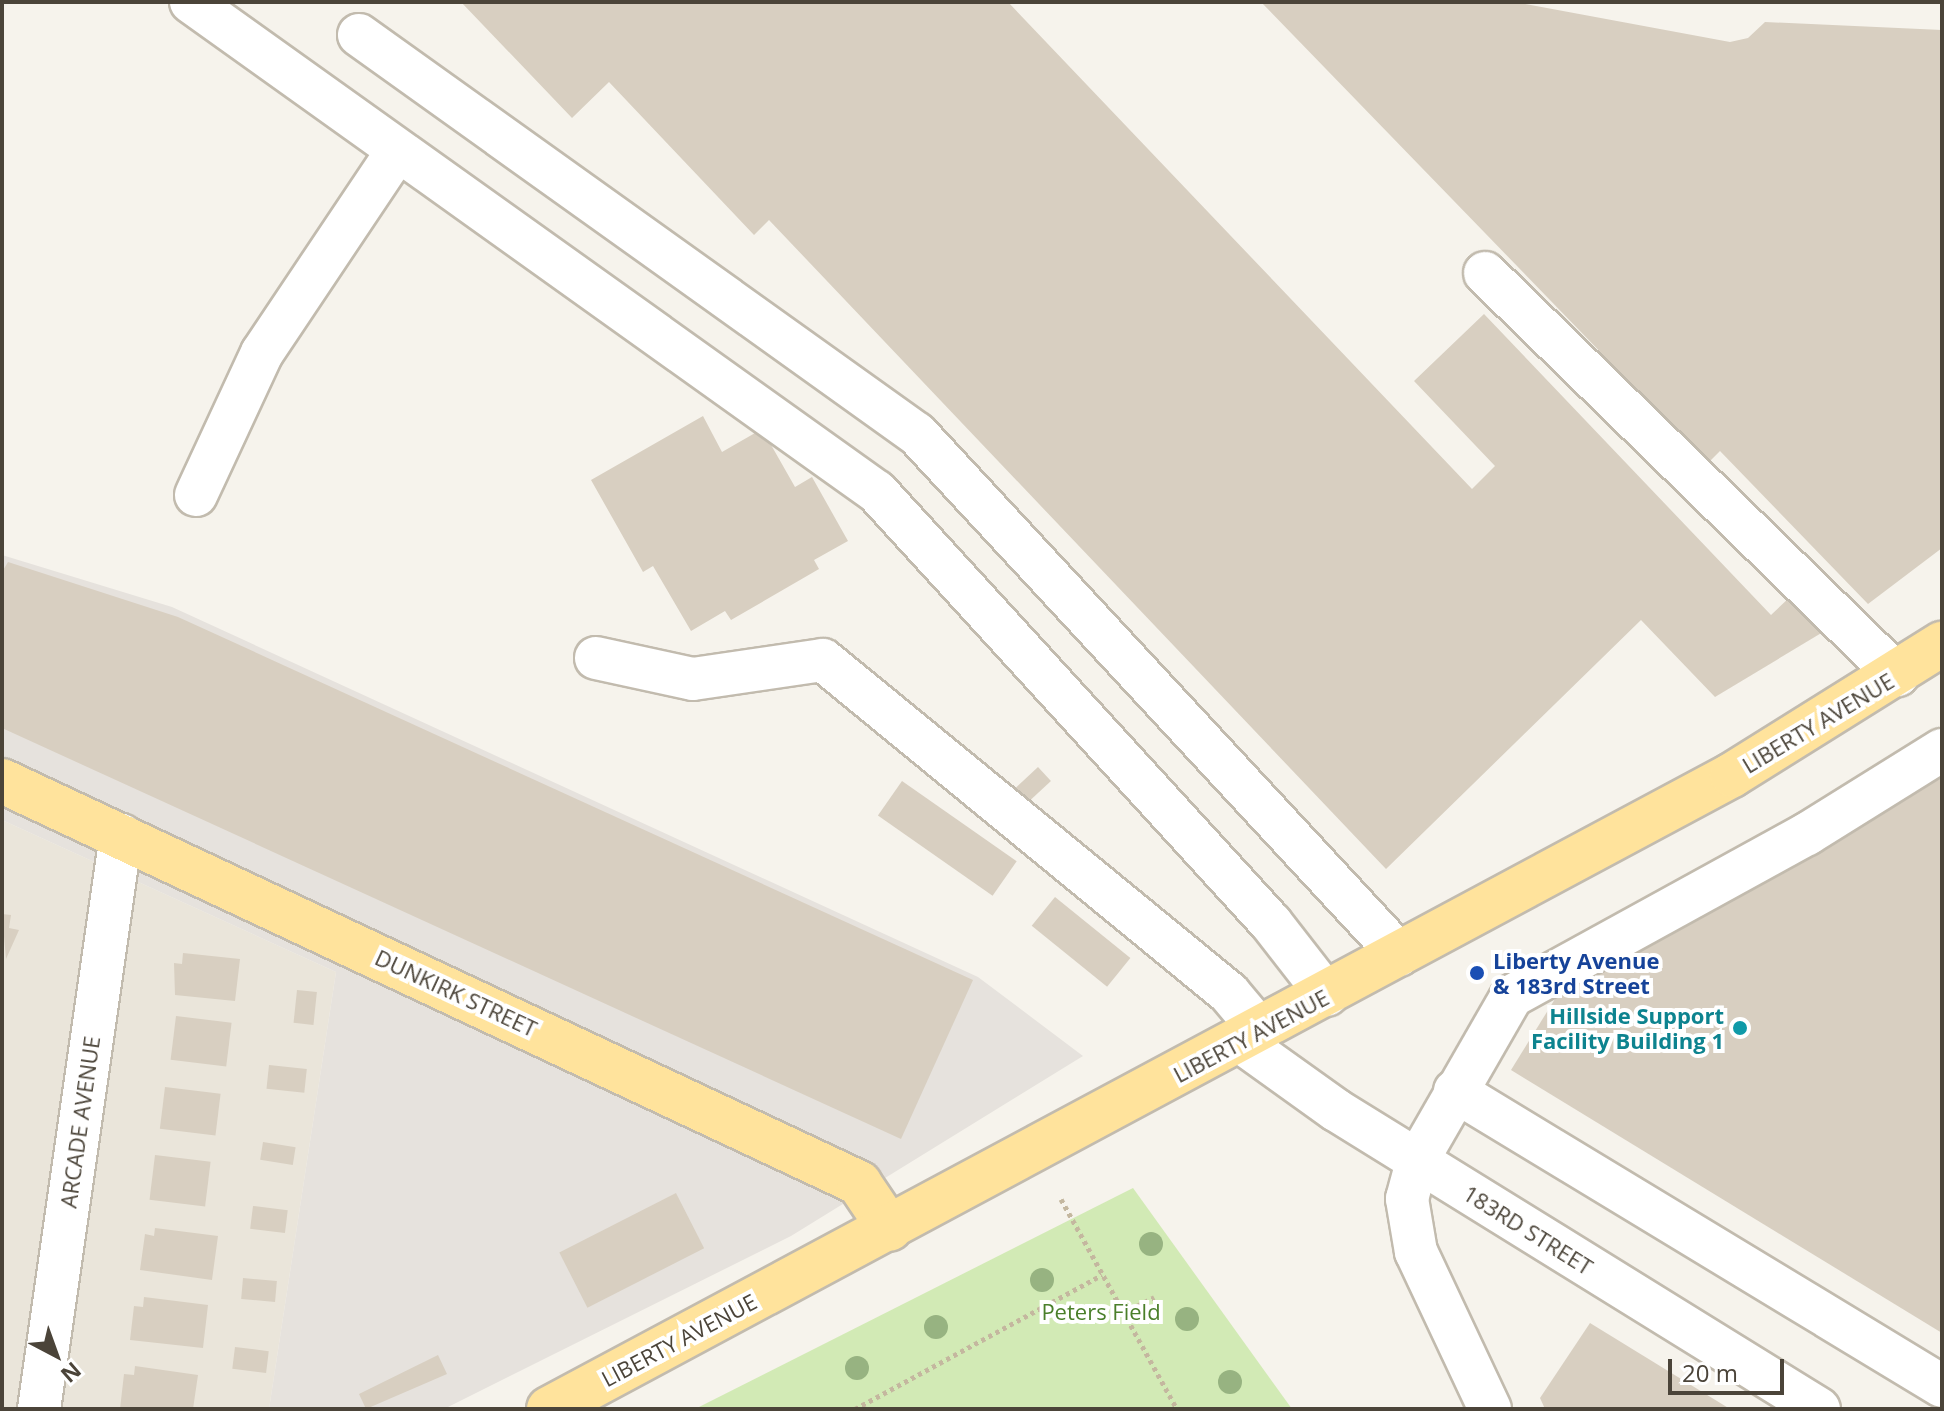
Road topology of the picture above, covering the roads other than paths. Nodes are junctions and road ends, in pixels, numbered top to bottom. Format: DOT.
graph roads {
  1 [pos="191,2"];
  2 [pos="359,35"];
  3 [pos="397,151"];
  4 [pos="1485,273"];
  5 [pos="196,495"];
  6 [pos="1942,644"];
  7 [pos="596,658"];
  8 [pos="1897,675"];
  9 [pos="1942,750"];
  10 [pos="2,781"];
  11 [pos="121,835"];
  12 [pos="1400,955"];
  13 [pos="1327,995"];
  14 [pos="1251,1036"];
  15 [pos="1455,1091"];
  16 [pos="1417,1161"];
  17 [pos="890,1229"];
  18 [pos="1942,1386"];
  19 [pos="1942,1401"];
  20 [pos="39,1409"];
  21 [pos="549,1409"];
  22 [pos="1490,1409"];
  23 [pos="1819,1409"];
  24 [pos="1938,1409"];
  1 -- 3 [label="street"];
  2 -- 12 [label="street"];
  3 -- 5 [label="street"];
  3 -- 13 [label="street"];
  4 -- 8 [label="street"];
  6 -- 8 [label="main road, LIBERTY AVENUE"];
  7 -- 14 [label="street, 183RD STREET"];
  8 -- 12 [label="main road, LIBERTY AVENUE"];
  9 -- 15 [label="street"];
  10 -- 11 [label="main road, DUNKIRK STREET"];
  11 -- 17 [label="main road, DUNKIRK STREET"];
  11 -- 20 [label="street, ARCADE AVENUE"];
  12 -- 13 [label="main road, LIBERTY AVENUE"];
  13 -- 14 [label="main road, LIBERTY AVENUE"];
  14 -- 16 [label="street, 183RD STREET"];
  14 -- 17 [label="main road, LIBERTY AVENUE"];
  15 -- 16 [label="street"];
  15 -- 18 [label="street"];
  16 -- 22 [label="street"];
  16 -- 23 [label="street, 183RD STREET"];
  17 -- 21 [label="main road, LIBERTY AVENUE"];
  19 -- 24 [label="street"];
}
